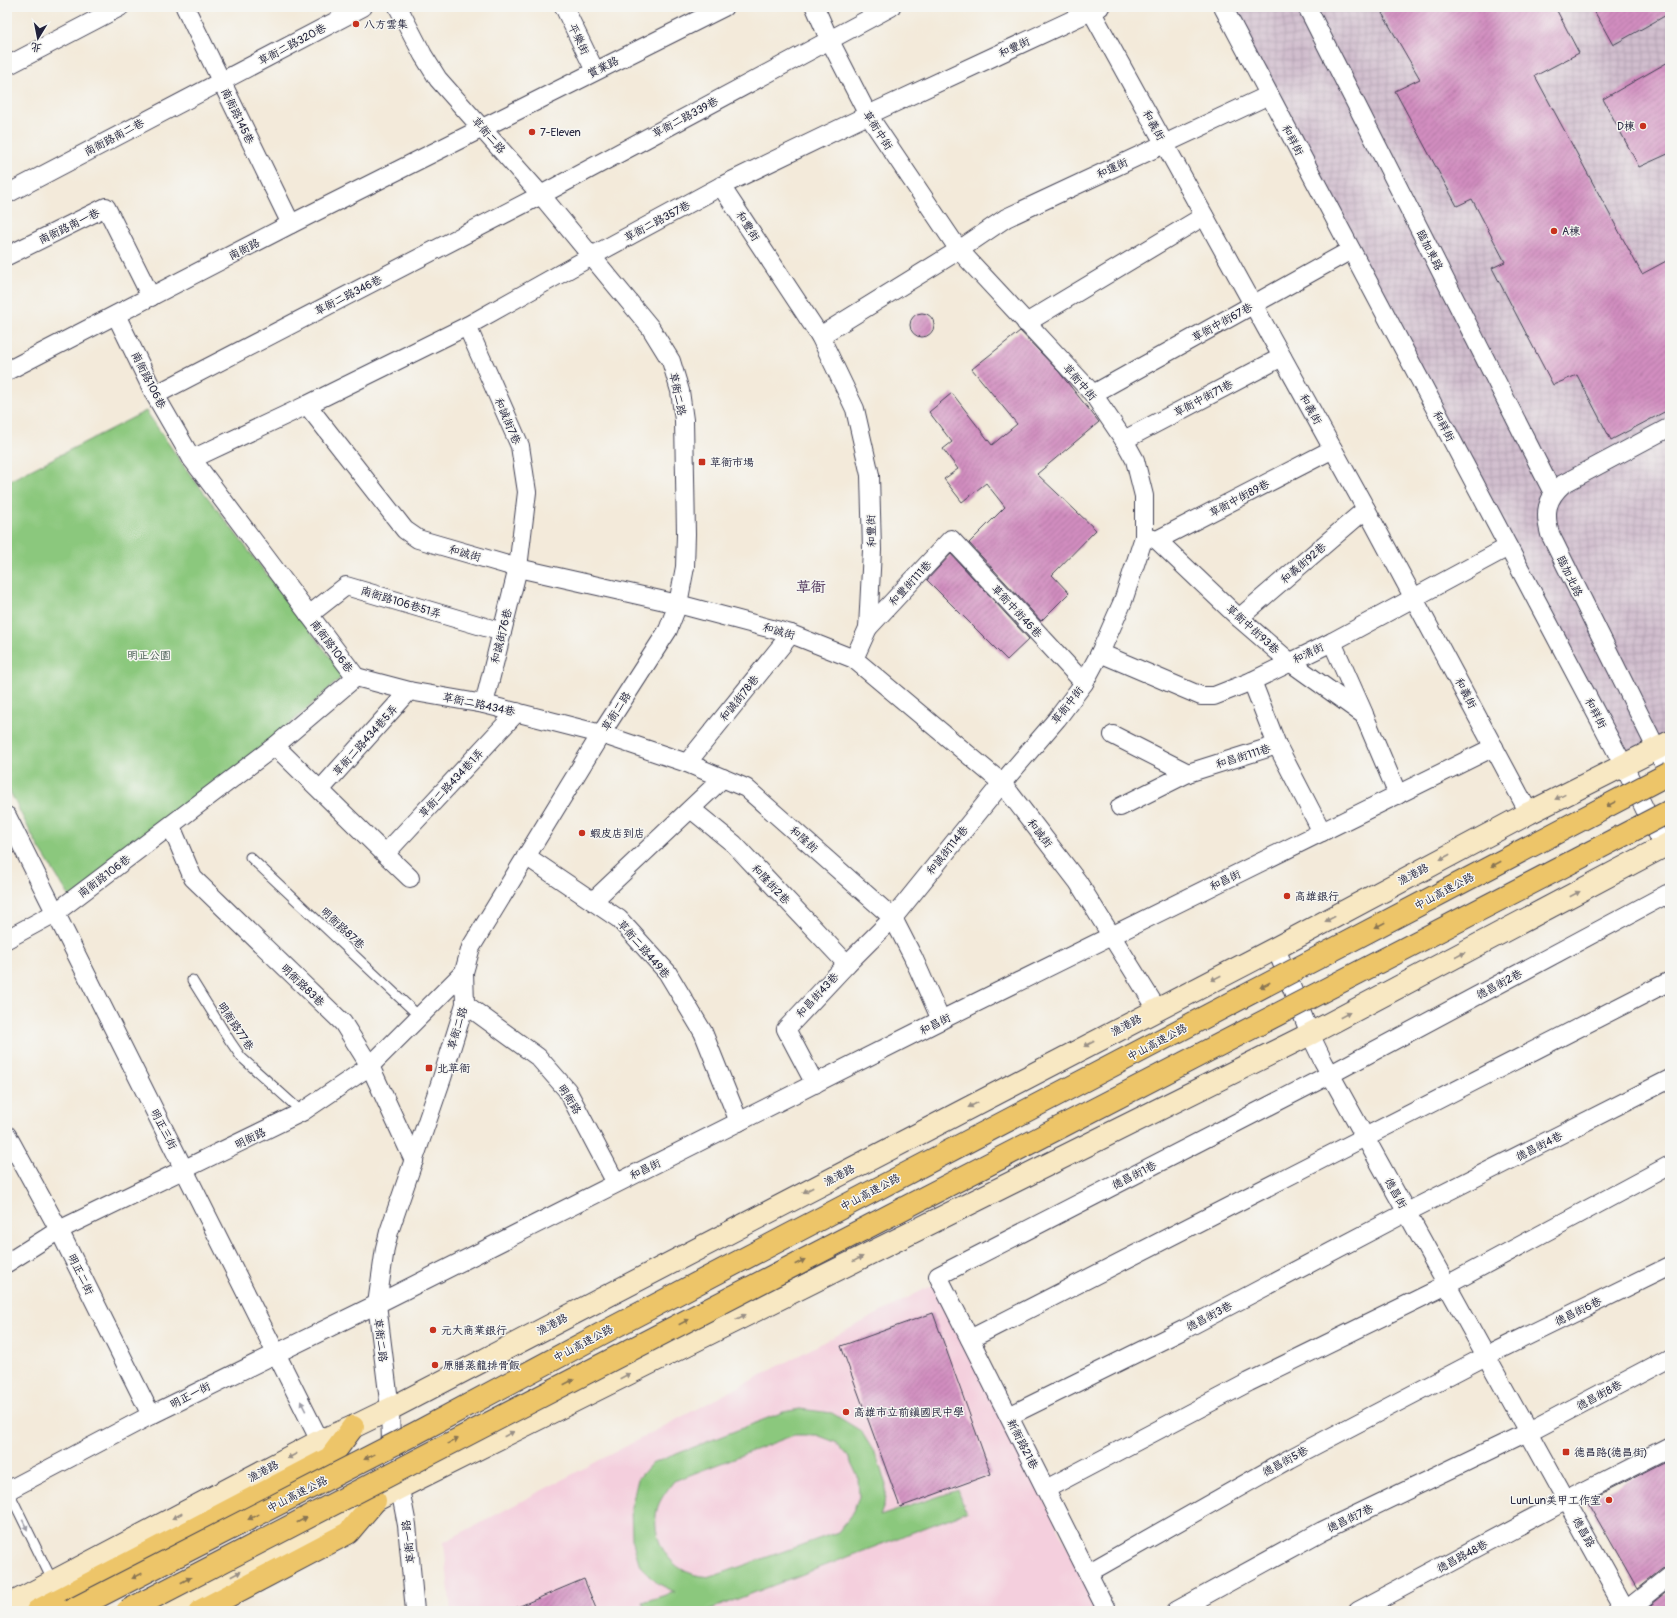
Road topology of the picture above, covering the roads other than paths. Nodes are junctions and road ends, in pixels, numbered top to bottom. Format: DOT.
graph roads {
  1 [pos="120,7"];
  2 [pos="185,7"];
  3 [pos="363,7"];
  4 [pos="398,7"];
  5 [pos="564,7"];
  6 [pos="724,7"];
  7 [pos="815,7"];
  8 [pos="891,7"];
  9 [pos="1223,7"];
  10 [pos="1307,7"];
  11 [pos="1093,8"];
  12 [pos="829,39"];
  13 [pos="7,66"];
  14 [pos="595,71"];
  15 [pos="221,81"];
  16 [pos="1269,95"];
  17 [pos="868,115"];
  18 [pos="482,128"];
  19 [pos="1164,144"];
  20 [pos="721,186"];
  21 [pos="7,194"];
  22 [pos="541,195"];
  23 [pos="1204,216"];
  24 [pos="291,224"];
  25 [pos="959,250"];
  26 [pos="1351,250"];
  27 [pos="7,256"];
  28 [pos="592,256"];
  29 [pos="151,297"];
  30 [pos="1253,304"];
  31 [pos="116,315"];
  32 [pos="1026,323"];
  33 [pos="467,326"];
  34 [pos="820,336"];
  35 [pos="1282,357"];
  36 [pos="7,371"];
  37 [pos="1093,394"];
  38 [pos="155,395"];
  39 [pos="307,405"];
  40 [pos="1670,427"];
  41 [pos="1124,440"];
  42 [pos="1333,449"];
  43 [pos="192,459"];
  44 [pos="1553,493"];
  45 [pos="1366,509"];
  46 [pos="1150,538"];
  47 [pos="951,539"];
  48 [pos="1508,547"];
  49 [pos="518,568"];
  50 [pos="1414,598"];
  51 [pos="678,604"];
  52 [pos="309,614"];
  53 [pos="1239,618"];
  54 [pos="868,628"];
  55 [pos="502,632"];
  56 [pos="791,634"];
  57 [pos="1332,642"];
  58 [pos="1100,653"];
  59 [pos="854,659"];
  60 [pos="1290,662"];
  61 [pos="356,678"];
  62 [pos="1252,681"];
  63 [pos="1084,683"];
  64 [pos="410,691"];
  65 [pos="484,704"];
  66 [pos="517,712"];
  67 [pos="1364,715"];
  68 [pos="601,734"];
  69 [pos="1113,735"];
  70 [pos="1277,745"];
  71 [pos="1663,745"];
  72 [pos="275,746"];
  73 [pos="1494,747"];
  74 [pos="687,763"];
  75 [pos="1624,766"];
  76 [pos="1188,773"];
  77 [pos="1670,774"];
  78 [pos="723,778"];
  79 [pos="1002,783"];
  80 [pos="321,790"];
  81 [pos="1398,795"];
  82 [pos="1120,807"];
  83 [pos="691,809"];
  84 [pos="1670,811"];
  85 [pos="1529,813"];
  86 [pos="7,816"];
  87 [pos="171,826"];
  88 [pos="1322,832"];
  89 [pos="13,843"];
  90 [pos="1667,845"];
  91 [pos="385,854"];
  92 [pos="526,856"];
  93 [pos="250,857"];
  94 [pos="410,878"];
  95 [pos="1669,896"];
  96 [pos="594,901"];
  97 [pos="56,913"];
  98 [pos="893,918"];
  99 [pos="1112,936"];
  100 [pos="7,939"];
  101 [pos="1276,948"];
  102 [pos="847,964"];
  103 [pos="464,972"];
  104 [pos="192,980"];
  105 [pos="1670,982"];
  106 [pos="465,1004"];
  107 [pos="1157,1009"];
  108 [pos="420,1016"];
  109 [pos="941,1020"];
  110 [pos="1310,1034"];
  111 [pos="370,1066"];
  112 [pos="1331,1074"];
  113 [pos="1670,1079"];
  114 [pos="815,1084"];
  115 [pos="302,1112"];
  116 [pos="739,1122"];
  117 [pos="7,1135"];
  118 [pos="1365,1137"];
  119 [pos="414,1161"];
  120 [pos="1670,1165"];
  121 [pos="184,1170"];
  122 [pos="616,1183"];
  123 [pos="1407,1212"];
  124 [pos="59,1230"];
  125 [pos="7,1262"];
  126 [pos="1670,1266"];
  127 [pos="938,1276"];
  128 [pos="1447,1285"];
  129 [pos="377,1304"];
  130 [pos="970,1339"];
  131 [pos="276,1353"];
  132 [pos="1486,1356"];
  133 [pos="1670,1357"];
  134 [pos="390,1409"];
  135 [pos="151,1415"];
  136 [pos="1009,1416"];
  137 [pos="353,1427"];
  138 [pos="1528,1432"];
  139 [pos="320,1441"];
  140 [pos="1670,1447"];
  141 [pos="397,1481"];
  142 [pos="7,1489"];
  143 [pos="1046,1489"];
  144 [pos="1566,1500"];
  145 [pos="375,1501"];
  146 [pos="1088,1573"];
  147 [pos="1670,1576"];
  148 [pos="52,1582"];
  149 [pos="7,1606"];
  150 [pos="37,1611"];
  151 [pos="70,1611"];
  152 [pos="127,1611"];
  153 [pos="164,1611"];
  154 [pos="200,1611"];
  155 [pos="415,1611"];
  156 [pos="1107,1611"];
  157 [pos="1176,1611"];
  158 [pos="1358,1611"];
  159 [pos="1627,1611"];
  1 -- 13 [label="street"];
  2 -- 15 [label="street, 南衙路145巷"];
  3 -- 15 [label="street, 草衙二路320巷"];
  4 -- 18 [label="street, 草衙二路"];
  5 -- 14 [label="street, 平樂街"];
  6 -- 14 [label="street, 實業路"];
  7 -- 12 [label="street, 草衙中街"];
  8 -- 12 [label="street, 草衙二路339巷"];
  9 -- 16 [label="street, 和祥街"];
  10 -- 44 [label="street, 臨加東路"];
  11 -- 17 [label="street, 和豐街"];
  11 -- 19 [label="street, 和義街"];
  12 -- 17 [label="street, 草衙中街"];
  12 -- 22 [label="street, 草衙二路339巷"];
  14 -- 18 [label="street, 實業路"];
  15 -- 21 [label="street, 南衙路南二巷"];
  15 -- 24 [label="street, 南衙路145巷"];
  16 -- 19 [label="street, 和運街"];
  16 -- 26 [label="street, 和祥街"];
  17 -- 20 [label="street, 和豐街"];
  17 -- 25 [label="street, 草衙中街"];
  18 -- 22 [label="street, 草衙二路"];
  18 -- 24 [label="street, 南衙路"];
  19 -- 23 [label="street, 和義街"];
  19 -- 25 [label="street, 和運街"];
  20 -- 28 [label="street, 草衙二路357巷"];
  20 -- 34 [label="street, 和豐街"];
  22 -- 28 [label="street, 草衙二路"];
  22 -- 38 [label="street, 草衙二路346巷"];
  23 -- 30 [label="street, 和義街"];
  23 -- 32 [label="street"];
  24 -- 29 [label="street, 南衙路"];
  25 -- 32 [label="street, 草衙中街"];
  25 -- 34 [label="street, 和運街"];
  26 -- 30 [label="street, 草衙中街67巷"];
  26 -- 48 [label="street, 和祥街"];
  27 -- 29 [label="street, 南衙路南一巷"];
  28 -- 33 [label="street"];
  28 -- 51 [label="street, 草衙二路"];
  29 -- 31 [label="street, 南衙路"];
  30 -- 35 [label="street, 和義街"];
  30 -- 37 [label="street, 草衙中街67巷"];
  31 -- 36 [label="street, 南衙路"];
  31 -- 38 [label="street, 南衙路106巷"];
  32 -- 37 [label="street, 草衙中街"];
  33 -- 39 [label="street"];
  33 -- 49 [label="street, 和誠街7巷"];
  34 -- 54 [label="street, 和豐街"];
  35 -- 41 [label="street, 草衙中街71巷"];
  35 -- 42 [label="street, 和義街"];
  37 -- 41 [label="street, 草衙中街"];
  38 -- 43 [label="street, 南衙路106巷"];
  39 -- 43 [label="street"];
  39 -- 49 [label="street, 和誠街"];
  40 -- 44 [label="street"];
  41 -- 46 [label="street, 草衙中街"];
  42 -- 45 [label="street, 和義街"];
  42 -- 46 [label="street, 草衙中街89巷"];
  43 -- 52 [label="street, 南衙路106巷"];
  44 -- 71 [label="street, 臨加北路"];
  45 -- 50 [label="street, 和義街"];
  45 -- 53 [label="street, 和義街92巷"];
  46 -- 53 [label="street, 草衙中街93巷"];
  46 -- 58 [label="street, 草衙中街"];
  47 -- 54 [label="street, 和豐街111巷"];
  47 -- 63 [label="street, 草衙中街46巷"];
  48 -- 50 [label="street, 和清街"];
  48 -- 75 [label="street, 和祥街"];
  49 -- 51 [label="street, 和誠街"];
  49 -- 55 [label="street, 和誠街76巷"];
  50 -- 57 [label="street, 和清街"];
  50 -- 73 [label="street, 和義街"];
  51 -- 56 [label="street, 和誠街"];
  51 -- 68 [label="street, 草衙二路"];
  52 -- 55 [label="street, 南衙路106巷51弄"];
  52 -- 61 [label="street, 南衙路106巷"];
  53 -- 60 [label="street, 草衙中街93巷"];
  54 -- 59 [label="street, 和豐街"];
  55 -- 65 [label="street, 和誠街76巷"];
  56 -- 59 [label="street, 和誠街"];
  56 -- 74 [label="street, 和誠街78巷"];
  57 -- 60 [label="street, 和清街"];
  57 -- 67 [label="street"];
  58 -- 62 [label="street, 和清街"];
  58 -- 63 [label="street, 草衙中街"];
  59 -- 79 [label="street, 和誠街"];
  60 -- 62 [label="street, 和清街"];
  60 -- 67 [label="street, 草衙中街93巷"];
  61 -- 64 [label="street, 草衙二路434巷"];
  61 -- 72 [label="street, 南衙路106巷"];
  62 -- 70 [label="street"];
  63 -- 79 [label="street, 草衙中街"];
  64 -- 65 [label="street, 草衙二路434巷"];
  64 -- 80 [label="street, 草衙二路434巷5弄"];
  65 -- 66 [label="street, 草衙二路434巷"];
  66 -- 68 [label="street, 草衙二路434巷"];
  66 -- 91 [label="street, 草衙二路434巷1弄"];
  67 -- 81 [label="street"];
  68 -- 74 [label="street, 和隆街"];
  68 -- 92 [label="street, 草衙二路"];
  69 -- 76 [label="street"];
  70 -- 76 [label="street, 和昌街111巷"];
  70 -- 88 [label="street, 和昌街111巷"];
  71 -- 75 [label="street, 漁港路"];
  71 -- 77 [label="street, 臨加北路"];
  72 -- 80 [label="street"];
  72 -- 87 [label="street, 南衙路106巷"];
  73 -- 81 [label="street, 和昌街"];
  73 -- 85 [label="street, 和義街"];
  74 -- 78 [label="street, 和隆街"];
  75 -- 85 [label="street, 漁港路, one-way"];
  75 -- 90 [label="street, 和祥街"];
  76 -- 82 [label="street, 和昌街111巷"];
  77 -- 151 [label="highway, 中山高速公路, one-way, bridge"];
  78 -- 83 [label="street"];
  78 -- 98 [label="street, 和隆街"];
  79 -- 98 [label="street, 和誠街114巷"];
  79 -- 99 [label="street, 和誠街"];
  80 -- 91 [label="street"];
  81 -- 88 [label="street, 和昌街"];
  83 -- 96 [label="street"];
  83 -- 102 [label="street, 和隆街2巷"];
  152 -- 84 [label="highway, one-way, bridge"];
  85 -- 101 [label="street, 漁港路, one-way"];
  86 -- 89 [label="street, 明正三街"];
  87 -- 97 [label="street, 南衙路106巷"];
  87 -- 111 [label="street, 明衙路83巷"];
  88 -- 99 [label="street, 和昌街"];
  89 -- 97 [label="street, 明正三街"];
  110 -- 90 [label="street, one-way"];
  91 -- 94 [label="street"];
  92 -- 96 [label="street, 草衙二路449巷"];
  92 -- 103 [label="street, 草衙二路"];
  93 -- 108 [label="lane, 明衙路87巷"];
  95 -- 112 [label="street, 德昌街2巷"];
  96 -- 116 [label="street, 草衙二路449巷"];
  97 -- 100 [label="street"];
  97 -- 121 [label="street, 明正三街"];
  98 -- 102 [label="street, 和昌街43巷"];
  98 -- 109 [label="street, 和隆街"];
  99 -- 107 [label="street, 和誠街"];
  99 -- 109 [label="street, 和昌街"];
  101 -- 107 [label="street, 漁港路, one-way"];
  101 -- 110 [label="street, 德昌街"];
  102 -- 114 [label="street, 和昌街43巷"];
  103 -- 106 [label="street, 草衙二路"];
  103 -- 108 [label="street, 明衙路"];
  104 -- 115 [label="lane, 明衙路77巷"];
  105 -- 118 [label="street"];
  106 -- 119 [label="street, 草衙二路"];
  106 -- 122 [label="street, 明衙路"];
  107 -- 134 [label="street, 漁港路, one-way"];
  108 -- 111 [label="street, 明衙路"];
  109 -- 114 [label="street, 和昌街"];
  110 -- 112 [label="street, 德昌街"];
  141 -- 110 [label="street, one-way"];
  111 -- 115 [label="street, 明衙路"];
  111 -- 119 [label="street, 明衙路83巷"];
  112 -- 118 [label="street, 德昌街"];
  112 -- 127 [label="street, 德昌街1巷"];
  113 -- 123 [label="street, 德昌街4巷"];
  114 -- 116 [label="street, 和昌街"];
  115 -- 121 [label="street, 明衙路"];
  116 -- 122 [label="street, 和昌街"];
  117 -- 124 [label="street, 明正二街"];
  118 -- 123 [label="street, 德昌街"];
  118 -- 130 [label="street"];
  119 -- 129 [label="street, 草衙二路"];
  120 -- 128 [label="street"];
  121 -- 124 [label="street, 明衙路"];
  121 -- 131 [label="street, 明正三街"];
  122 -- 129 [label="street, 和昌街"];
  123 -- 128 [label="street, 德昌街"];
  123 -- 136 [label="street, 德昌街3巷"];
  124 -- 125 [label="street, 明衙路"];
  124 -- 135 [label="street, 明正二街"];
  126 -- 132 [label="street, 德昌街6巷"];
  127 -- 130 [label="street, 新衙路21巷"];
  128 -- 132 [label="street, 德昌街"];
  128 -- 143 [label="street"];
  129 -- 131 [label="street, 明正一街"];
  129 -- 134 [label="street, 草衙二路"];
  130 -- 136 [label="street, 新衙路21巷"];
  131 -- 135 [label="street, 明正一街"];
  139 -- 131 [label="street, 明正三街, one-way"];
  132 -- 138 [label="street, 德昌街"];
  132 -- 146 [label="street, 德昌街5巷"];
  133 -- 138 [label="street, 德昌街8巷"];
  134 -- 137 [label="street, 漁港路"];
  134 -- 141 [label="street, 草衙二路"];
  135 -- 142 [label="street, 明正一街"];
  136 -- 143 [label="street, 新衙路21巷"];
  137 -- 139 [label="street, 漁港路"];
  137 -- 150 [label="highway"];
  138 -- 144 [label="street, 德昌路"];
  138 -- 157 [label="street, 德昌街7巷"];
  139 -- 148 [label="street, 漁港路, one-way"];
  140 -- 144 [label="street, 德昌路48巷"];
  141 -- 145 [label="street"];
  141 -- 155 [label="street, 草衙一路"];
  142 -- 148 [label="lane, one-way"];
  143 -- 146 [label="street, 新衙路21巷"];
  144 -- 158 [label="street, 德昌路48巷"];
  144 -- 159 [label="street, 德昌路"];
  153 -- 145 [label="street, one-way"];
  145 -- 154 [label="highway"];
  146 -- 156 [label="street, 新衙路21巷"];
  147 -- 159 [label="street"];
  148 -- 149 [label="street, 漁港路"];
}
